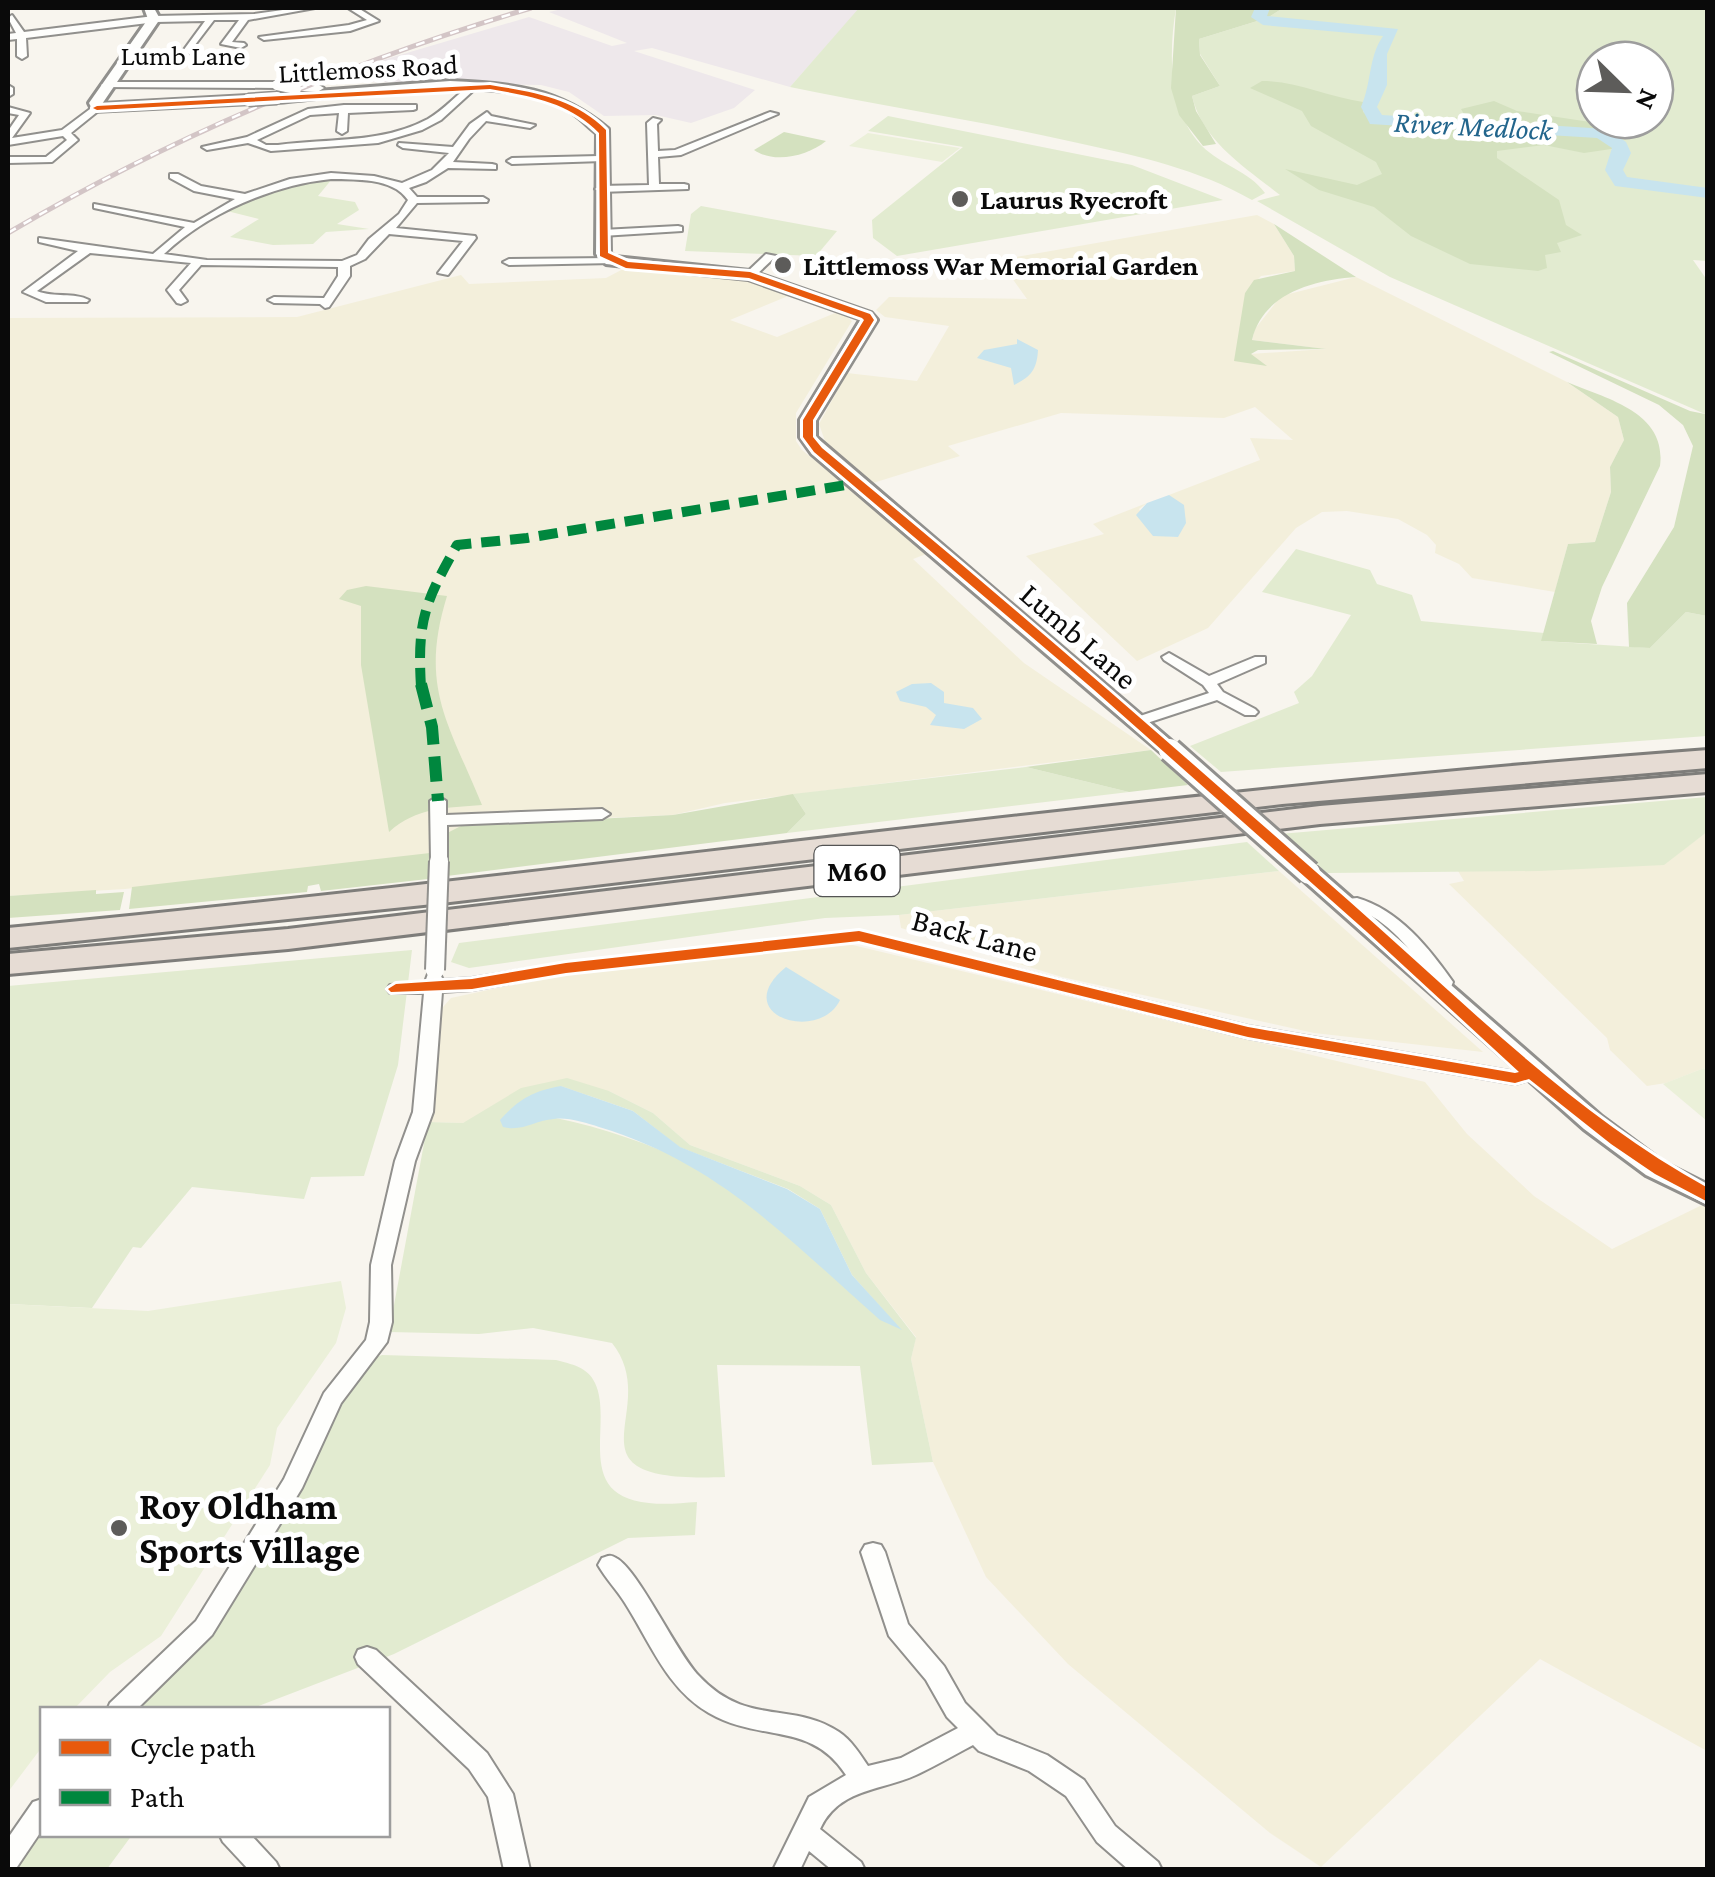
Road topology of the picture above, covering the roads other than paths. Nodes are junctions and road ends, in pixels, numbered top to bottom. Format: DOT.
graph roads {
  1 [pos="311,8"];
  2 [pos="352,8"];
  3 [pos="231,12"];
  4 [pos="152,16"];
  5 [pos="212,17"];
  6 [pos="246,17"];
  7 [pos="12,18"];
  8 [pos="375,20"];
  9 [pos="388,24"];
  10 [pos="74,29"];
  11 [pos="20,35"];
  12 [pos="8,37"];
  13 [pos="264,37"];
  14 [pos="211,44"];
  15 [pos="226,44"];
  16 [pos="242,44"];
  17 [pos="82,45"];
  18 [pos="185,55"];
  19 [pos="22,56"];
  20 [pos="106,85"];
  21 [pos="454,86"];
  22 [pos="472,86"];
  23 [pos="319,88"];
  24 [pos="277,91"];
  25 [pos="413,107"];
  26 [pos="97,108"];
  27 [pos="344,108"];
  28 [pos="8,110"];
  29 [pos="773,114"];
  30 [pos="656,120"];
  31 [pos="530,125"];
  32 [pos="342,130"];
  33 [pos="64,133"];
  34 [pos="8,139"];
  35 [pos="250,140"];
  36 [pos="403,145"];
  37 [pos="207,146"];
  38 [pos="458,151"];
  39 [pos="653,154"];
  40 [pos="337,157"];
  41 [pos="600,159"];
  42 [pos="8,160"];
  43 [pos="512,161"];
  44 [pos="449,164"];
  45 [pos="492,167"];
  46 [pos="174,176"];
  47 [pos="331,176"];
  48 [pos="684,186"];
  49 [pos="402,187"];
  50 [pos="654,187"];
  51 [pos="600,189"];
  52 [pos="244,196"];
  53 [pos="413,200"];
  54 [pos="483,200"];
  55 [pos="98,206"];
  56 [pos="194,226"];
  57 [pos="678,229"];
  58 [pos="385,230"];
  59 [pos="602,233"];
  60 [pos="471,238"];
  61 [pos="485,238"];
  62 [pos="43,240"];
  63 [pos="88,249"];
  64 [pos="770,256"];
  65 [pos="156,258"];
  66 [pos="612,260"];
  67 [pos="203,262"];
  68 [pos="509,262"];
  69 [pos="344,264"];
  70 [pos="444,273"];
  71 [pos="750,275"];
  72 [pos="83,300"];
  73 [pos="274,300"];
  74 [pos="181,301"];
  75 [pos="1169,657"];
  76 [pos="1260,660"];
  77 [pos="1213,689"];
  78 [pos="1250,712"];
  79 [pos="1144,719"];
  80 [pos="1708,759"];
  81 [pos="1708,784"];
  82 [pos="438,801"];
  83 [pos="602,814"];
  84 [pos="442,820"];
  85 [pos="8,938"];
  86 [pos="8,964"];
  87 [pos="434,979"];
  88 [pos="396,989"];
  89 [pos="1534,1073"];
  90 [pos="1708,1196"];
  91 [pos="874,1552"];
  92 [pos="610,1565"];
  93 [pos="366,1656"];
  94 [pos="122,1707"];
  95 [pos="976,1731"];
  96 [pos="862,1778"];
  97 [pos="40,1813"];
  98 [pos="807,1834"];
  99 [pos="235,1837"];
  100 [pos="8,1859"];
  101 [pos="267,1870"];
  102 [pos="516,1870"];
  103 [pos="786,1870"];
  104 [pos="852,1870"];
  105 [pos="1149,1870"];
  1 -- 6 [label="street"];
  2 -- 8 [label="street"];
  3 -- 5 [label="street"];
  3 -- 6 [label="street"];
  4 -- 5 [label="street"];
  4 -- 10 [label="street"];
  4 -- 20 [label="street"];
  5 -- 18 [label="street"];
  6 -- 15 [label="street"];
  7 -- 11 [label="street"];
  8 -- 9 [label="street"];
  8 -- 13 [label="street"];
  10 -- 11 [label="street"];
  10 -- 17 [label="street"];
  11 -- 12 [label="street"];
  11 -- 19 [label="street"];
  14 -- 15 [label="street"];
  15 -- 16 [label="street"];
  20 -- 24 [label="street, Lumb Lane"];
  20 -- 26 [label="street"];
  21 -- 22 [label="street, Littlemoss Road"];
  21 -- 24 [label="street, Littlemoss Road"];
  21 -- 40 [label="street"];
  22 -- 40 [label="street"];
  22 -- 41 [label="street, Littlemoss Road"];
  23 -- 24 [label="street, Lumb Lane, bridge"];
  24 -- 26 [label="street, Littlemoss Road, bridge"];
  25 -- 27 [label="street"];
  26 -- 33 [label="street"];
  27 -- 32 [label="street"];
  27 -- 35 [label="street"];
  28 -- 34 [label="street"];
  29 -- 39 [label="street"];
  30 -- 39 [label="street"];
  31 -- 38 [label="street"];
  33 -- 34 [label="street"];
  33 -- 42 [label="street"];
  35 -- 37 [label="street"];
  35 -- 40 [label="street"];
  36 -- 38 [label="street"];
  38 -- 44 [label="street"];
  39 -- 50 [label="street"];
  40 -- 47 [label="street"];
  41 -- 43 [label="street"];
  41 -- 51 [label="street"];
  44 -- 45 [label="street"];
  44 -- 49 [label="street"];
  46 -- 52 [label="street"];
  47 -- 49 [label="street"];
  47 -- 52 [label="street"];
  48 -- 50 [label="street"];
  49 -- 53 [label="street"];
  50 -- 51 [label="street"];
  51 -- 59 [label="street"];
  52 -- 56 [label="street"];
  53 -- 54 [label="street"];
  53 -- 58 [label="street"];
  55 -- 56 [label="street"];
  56 -- 65 [label="street"];
  57 -- 59 [label="street"];
  58 -- 60 [label="street"];
  58 -- 69 [label="street"];
  59 -- 66 [label="street"];
  60 -- 61 [label="street"];
  60 -- 70 [label="street"];
  62 -- 63 [label="street"];
  63 -- 65 [label="street"];
  63 -- 72 [label="street"];
  64 -- 71 [label="street"];
  65 -- 67 [label="street"];
  66 -- 68 [label="street"];
  66 -- 71 [label="street, Lumb Lane"];
  67 -- 69 [label="street"];
  67 -- 74 [label="street"];
  69 -- 73 [label="street"];
  71 -- 79 [label="street, Lumb Lane"];
  75 -- 77 [label="street"];
  76 -- 77 [label="street"];
  77 -- 78 [label="street"];
  77 -- 79 [label="street"];
  79 -- 89 [label="street, Lumb Lane, bridge"];
  80 -- 85 [label="highway, M60"];
  81 -- 86 [label="highway, M60"];
  82 -- 84 [label="street"];
  83 -- 84 [label="street"];
  84 -- 87 [label="street, bridge"];
  87 -- 88 [label="street, Back Lane"];
  87 -- 89 [label="street, Back Lane"];
  87 -- 94 [label="street"];
  89 -- 90 [label="street, Lumb Lane"];
  91 -- 95 [label="street"];
  92 -- 96 [label="street"];
  93 -- 102 [label="street"];
  95 -- 96 [label="street"];
  95 -- 105 [label="street"];
  96 -- 98 [label="street"];
  97 -- 100 [label="street"];
  98 -- 103 [label="street"];
  98 -- 104 [label="street"];
  99 -- 101 [label="street"];
}
